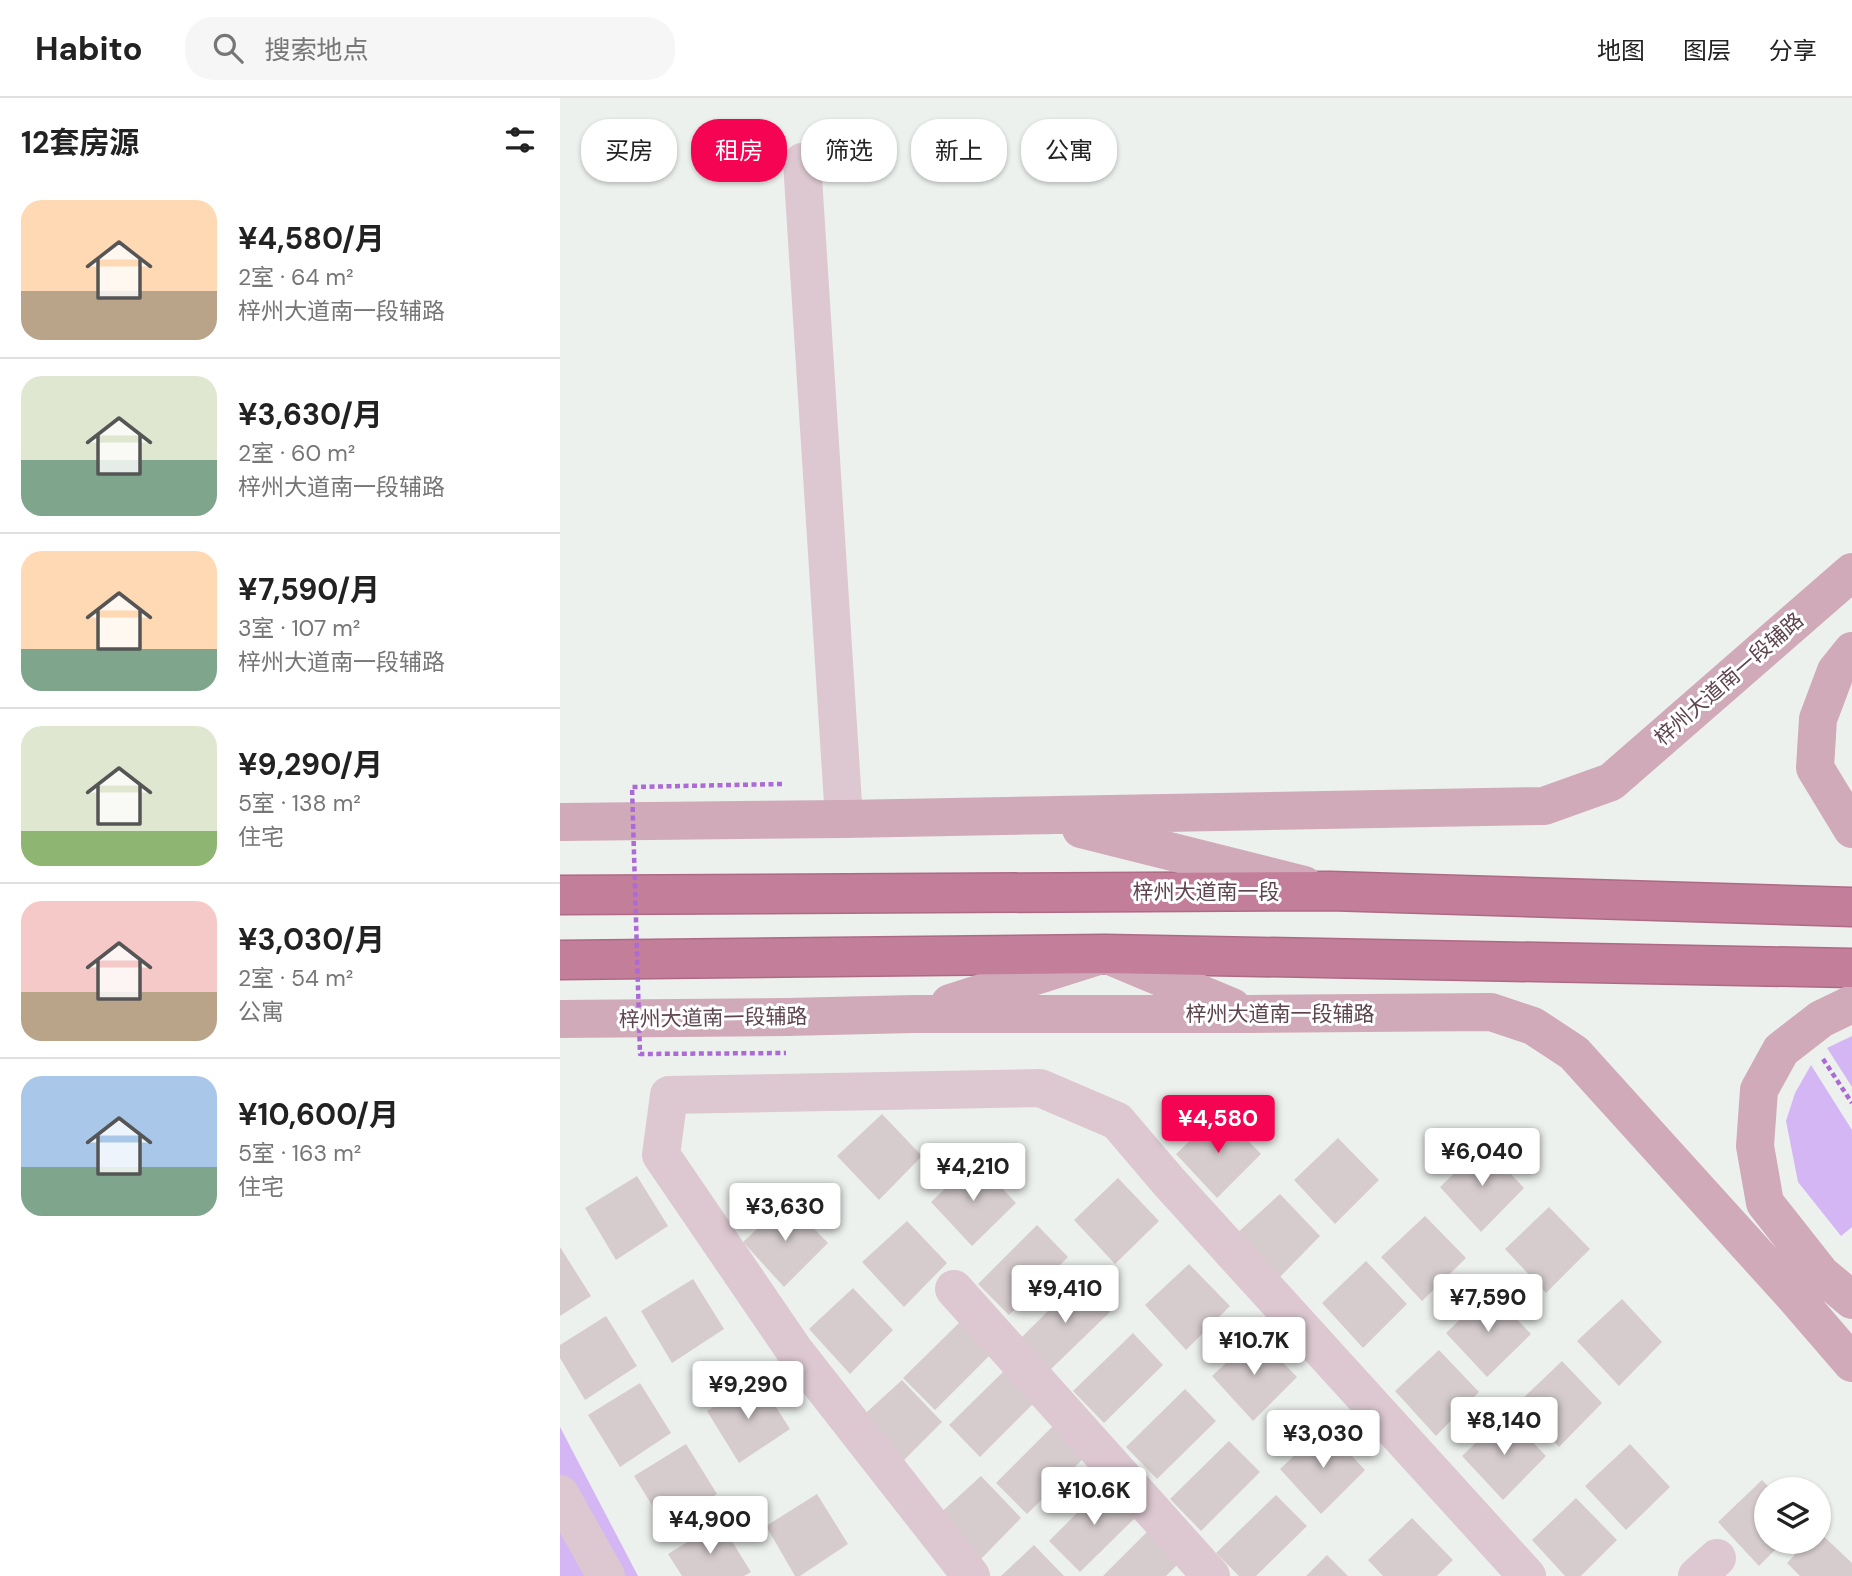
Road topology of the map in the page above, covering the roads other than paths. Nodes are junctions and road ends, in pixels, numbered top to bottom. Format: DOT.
graph roads {
  1 [pos="803,182"];
  2 [pos="1852,572"];
  3 [pos="1852,651"];
  4 [pos="1030,816"];
  5 [pos="844,819"];
  6 [pos="560,822"];
  7 [pos="1852,829"];
  8 [pos="1330,891"];
  9 [pos="560,895"];
  10 [pos="1852,908"];
  11 [pos="1105,954"];
  12 [pos="560,960"];
  13 [pos="1852,968"];
  14 [pos="1852,1004"];
  15 [pos="914,1014"];
  16 [pos="1250,1014"];
  17 [pos="560,1019"];
  18 [pos="954,1289"];
  19 [pos="1852,1300"];
  20 [pos="1852,1363"];
  21 [pos="560,1494"];
  22 [pos="606,1576"];
  23 [pos="971,1576"];
  24 [pos="1211,1576"];
  25 [pos="1527,1576"];
  1 -- 5 [label="street"];
  2 -- 4 [label="main road, 梓州大道南一段辅路"];
  3 -- 7 [label="main road"];
  4 -- 5 [label="main road, 梓州大道南一段辅路"];
  4 -- 8 [label="main road"];
  5 -- 6 [label="main road, 梓州大道南一段辅路"];
  8 -- 9 [label="highway, 梓州大道南一段"];
  8 -- 10 [label="highway, 梓州大道南一段"];
  11 -- 12 [label="highway"];
  11 -- 13 [label="highway"];
  11 -- 15 [label="main road"];
  11 -- 16 [label="main road"];
  14 -- 19 [label="main road"];
  15 -- 16 [label="main road, 梓州大道南一段辅路"];
  15 -- 17 [label="main road, 梓州大道南一段辅路"];
  16 -- 20 [label="main road, 梓州大道南一段辅路"];
  18 -- 24 [label="street"];
  21 -- 22 [label="street"];
  23 -- 25 [label="street"];
}
